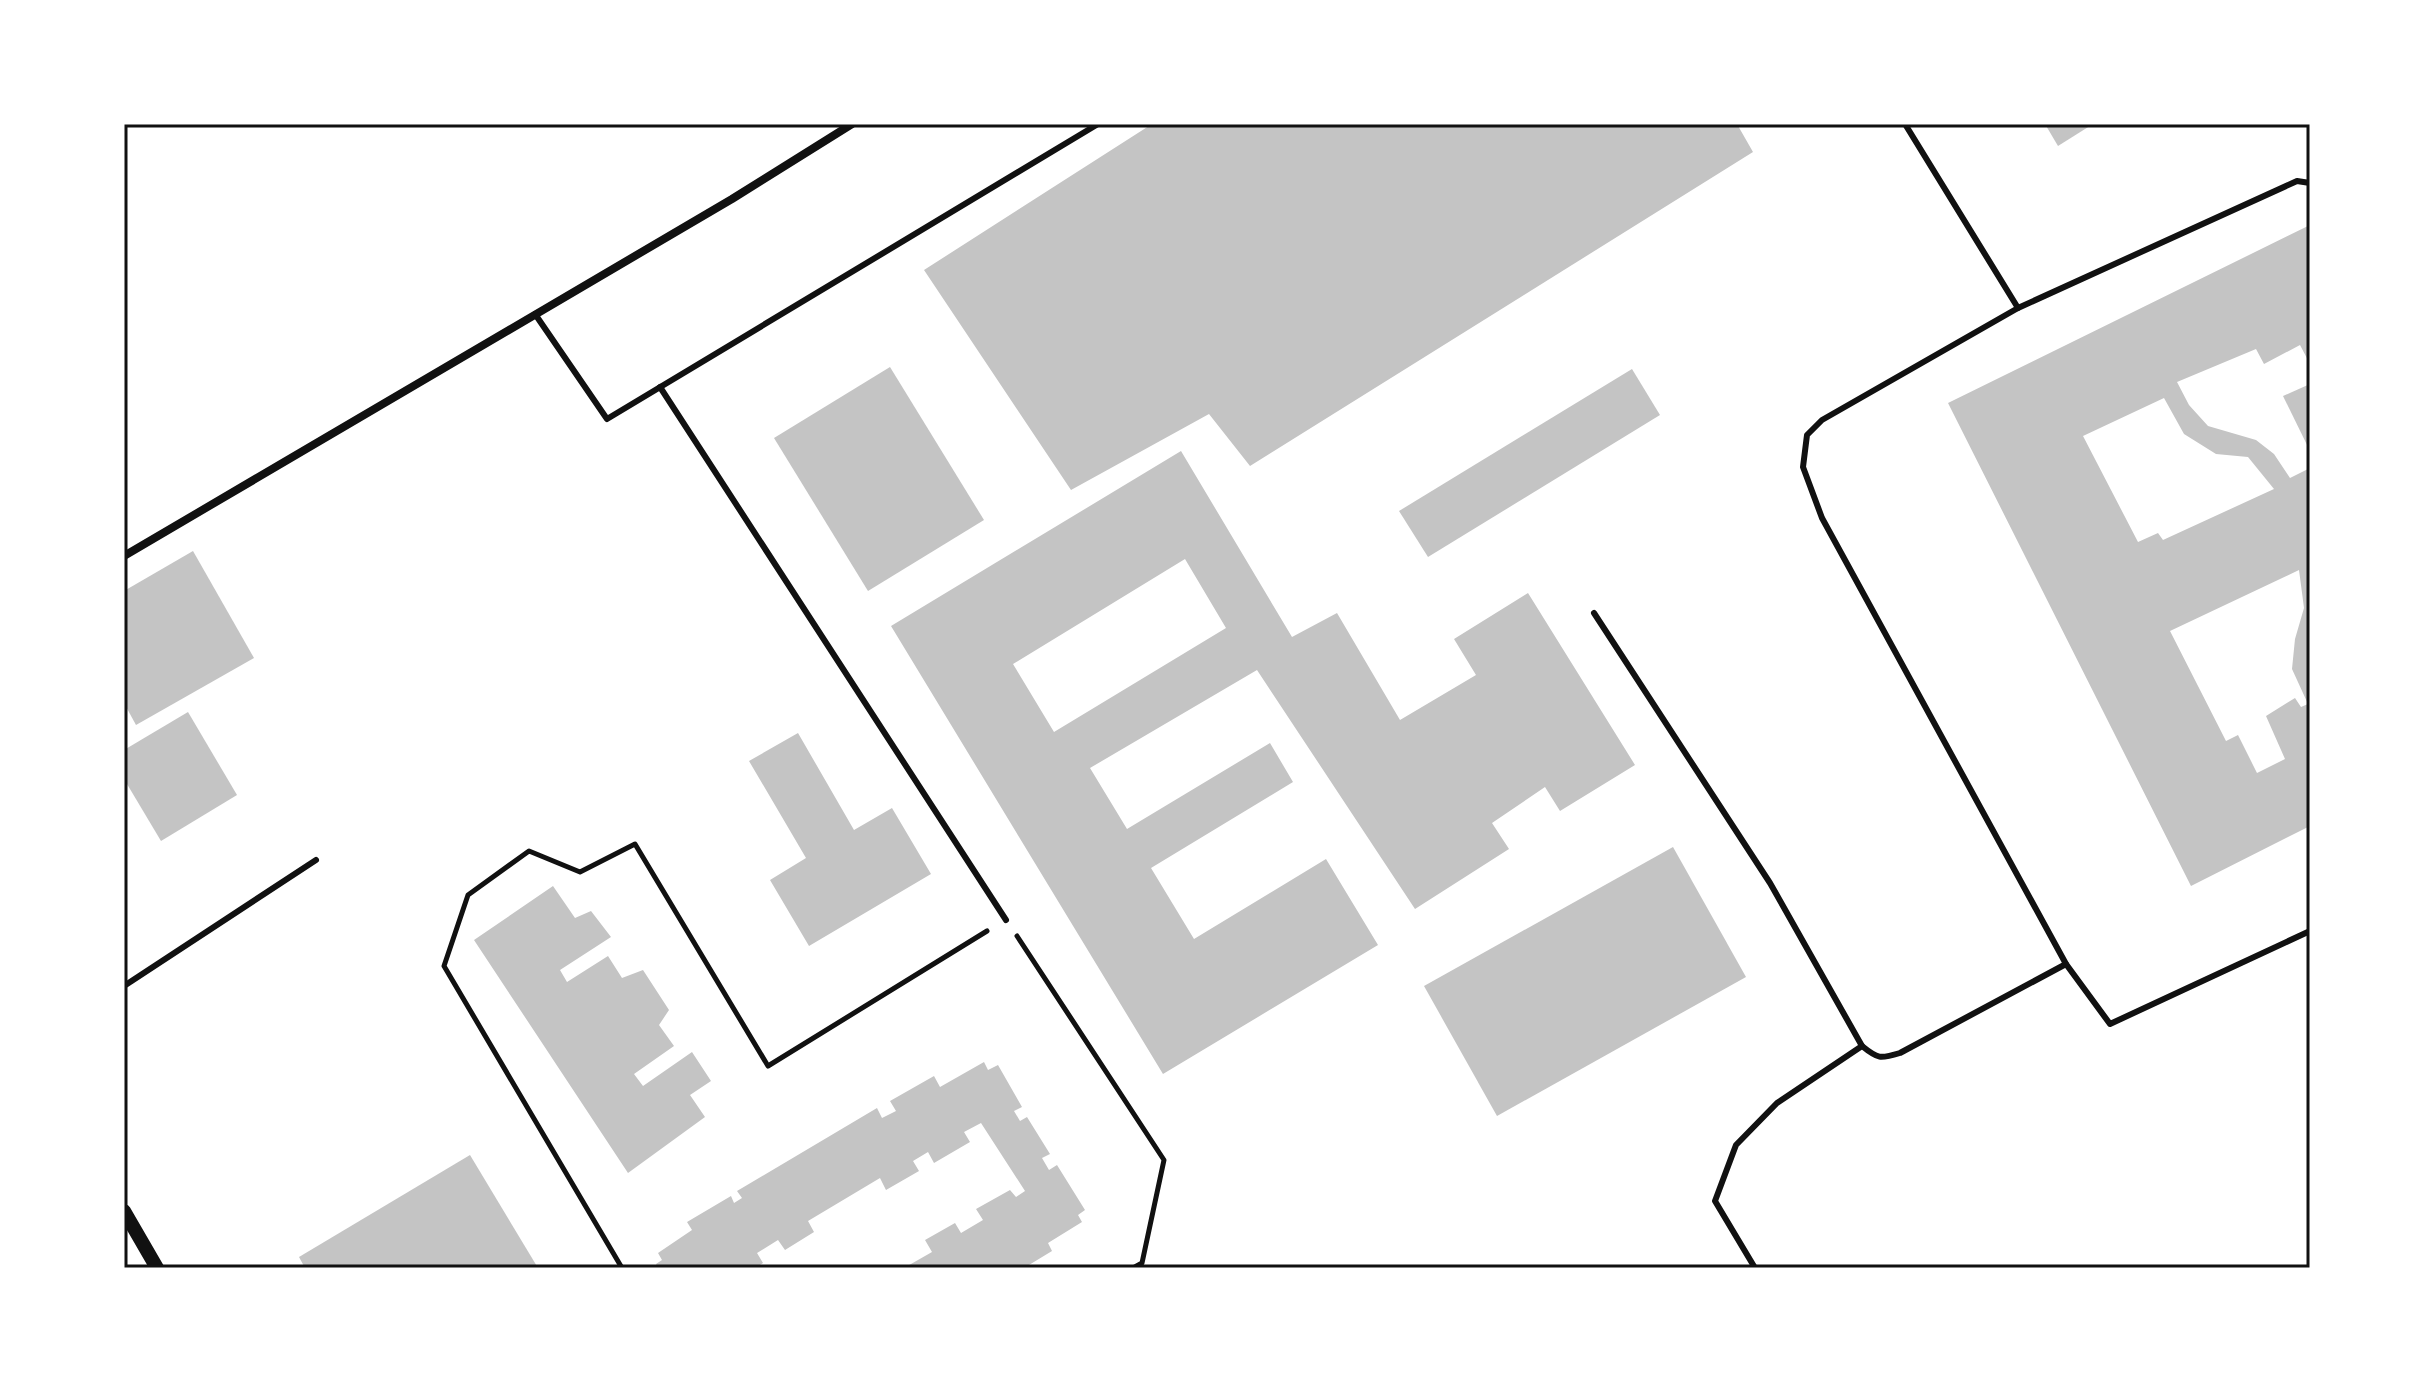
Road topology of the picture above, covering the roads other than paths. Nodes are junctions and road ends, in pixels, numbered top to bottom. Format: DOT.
graph roads {
  1 [pos="852,124"];
  2 [pos="1098,124"];
  3 [pos="1905,124"];
  4 [pos="2310,183"];
  5 [pos="2018,308"];
  6 [pos="535,314"];
  7 [pos="660,387"];
  8 [pos="124,556"];
  9 [pos="1594,613"];
  10 [pos="316,860"];
  11 [pos="1006,920"];
  12 [pos="2310,931"];
  13 [pos="2066,964"];
  14 [pos="124,986"];
  15 [pos="1862,1046"];
  16 [pos="124,1211"];
  17 [pos="157,1268"];
  18 [pos="1755,1268"];
  1 -- 6 [label="street"];
  2 -- 7 [label="lane"];
  3 -- 5 [label="lane"];
  4 -- 5 [label="lane"];
  5 -- 13 [label="lane"];
  6 -- 7 [label="lane"];
  6 -- 8 [label="street"];
  7 -- 11 [label="lane"];
  9 -- 15 [label="lane"];
  10 -- 14 [label="lane"];
  12 -- 13 [label="lane"];
  13 -- 15 [label="lane"];
  15 -- 18 [label="lane"];
  16 -- 17 [label="street"];
}
